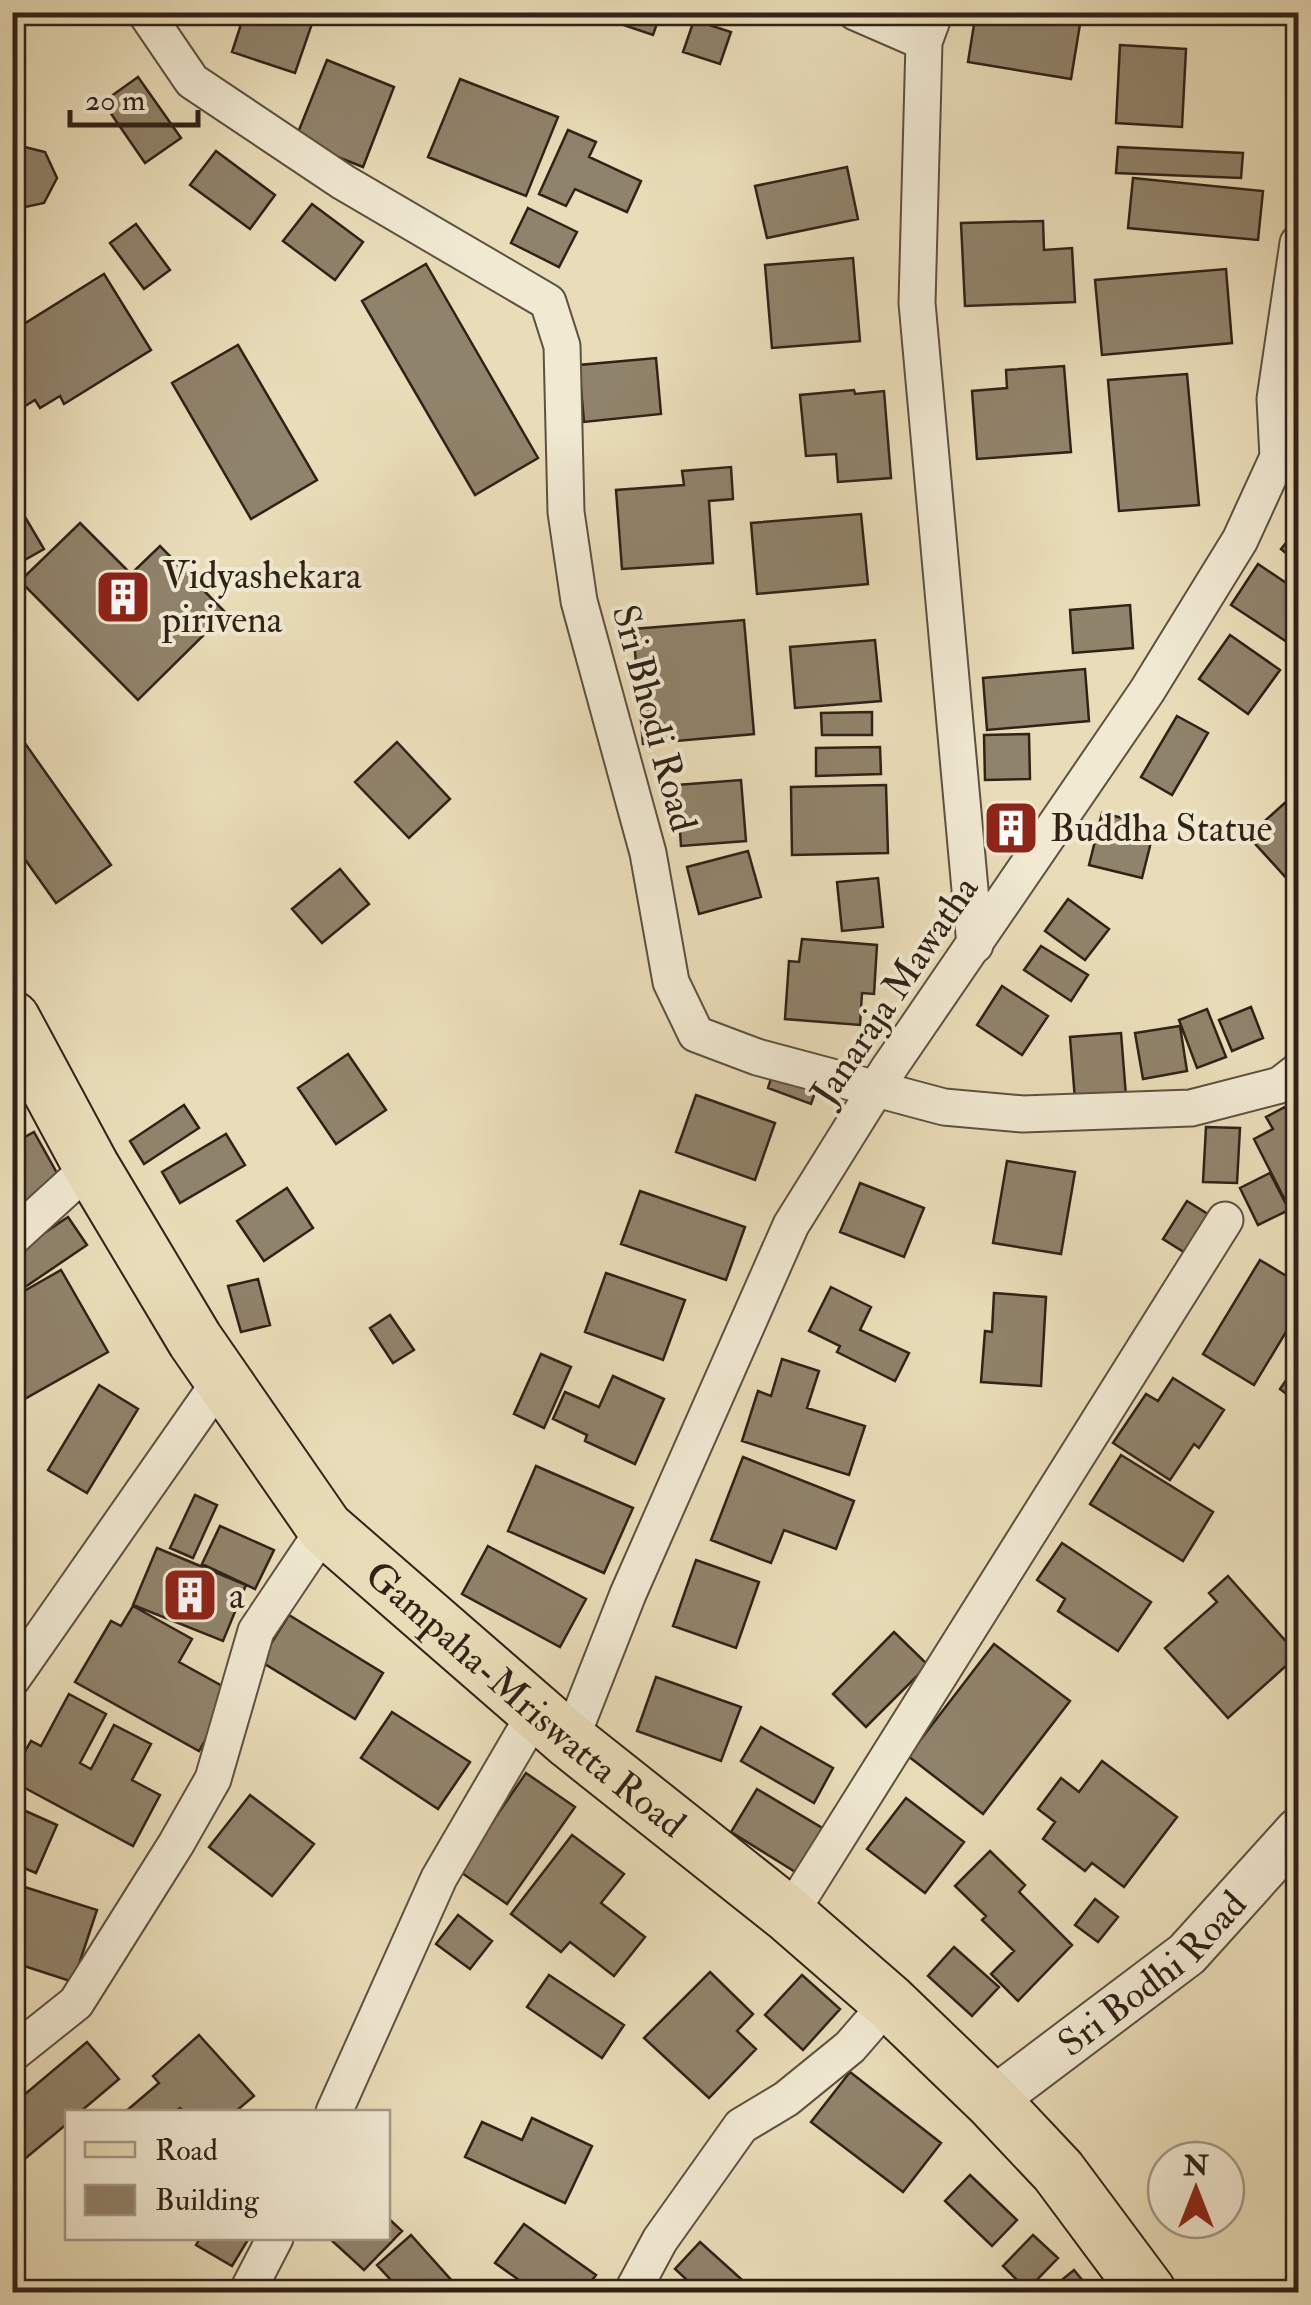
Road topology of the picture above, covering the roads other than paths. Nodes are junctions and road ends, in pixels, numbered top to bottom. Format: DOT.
graph roads {
  1 [pos="145,12"];
  2 [pos="856,12"];
  3 [pos="929,27"];
  4 [pos="1298,243"];
  5 [pos="1288,456"];
  6 [pos="975,945"];
  7 [pos="12,1019"];
  8 [pos="1298,1072"];
  9 [pos="876,1088"];
  10 [pos="91,1166"];
  11 [pos="1225,1220"];
  12 [pos="12,1238"];
  13 [pos="223,1377"];
  14 [pos="325,1528"];
  15 [pos="12,1679"];
  16 [pos="553,1727"];
  17 [pos="1298,1831"];
  18 [pos="790,1916"];
  19 [pos="889,2002"];
  20 [pos="12,2054"];
  21 [pos="992,2101"];
  22 [pos="335,2110"];
  23 [pos="274,2240"];
  24 [pos="247,2292"];
  25 [pos="632,2292"];
  26 [pos="1148,2292"];
  1 -- 9 [label="street, Sri Bhodi Road"];
  2 -- 3 [label="street"];
  3 -- 6 [label="street"];
  4 -- 5 [label="street, Janaraja Mawatha"];
  5 -- 6 [label="street, Janaraja Mawatha"];
  6 -- 9 [label="street, Janaraja Mawatha"];
  7 -- 10 [label="main road, Gampaha-Mriswatta Road"];
  8 -- 9 [label="street, Sri Bhodi Road"];
  9 -- 16 [label="street, Janaraja Mawatha"];
  10 -- 12 [label="street"];
  10 -- 13 [label="main road, Gampaha-Mriswatta Road"];
  11 -- 18 [label="street"];
  13 -- 14 [label="main road, Gampaha-Mriswatta Road"];
  13 -- 15 [label="street"];
  14 -- 16 [label="main road, Gampaha-Mriswatta Road"];
  14 -- 20 [label="street"];
  16 -- 18 [label="main road, Gampaha-Mriswatta Road"];
  16 -- 22 [label="street, Janaraja Mawatha"];
  17 -- 21 [label="street, Sri Bodhi Road"];
  18 -- 19 [label="main road, Gampaha-Mriswatta Road"];
  19 -- 21 [label="main road, Gampaha-Mriswatta Road"];
  19 -- 25 [label="street"];
  21 -- 26 [label="main road, Gampaha-Mriswatta Road"];
  23 -- 24 [label="street"];
}
